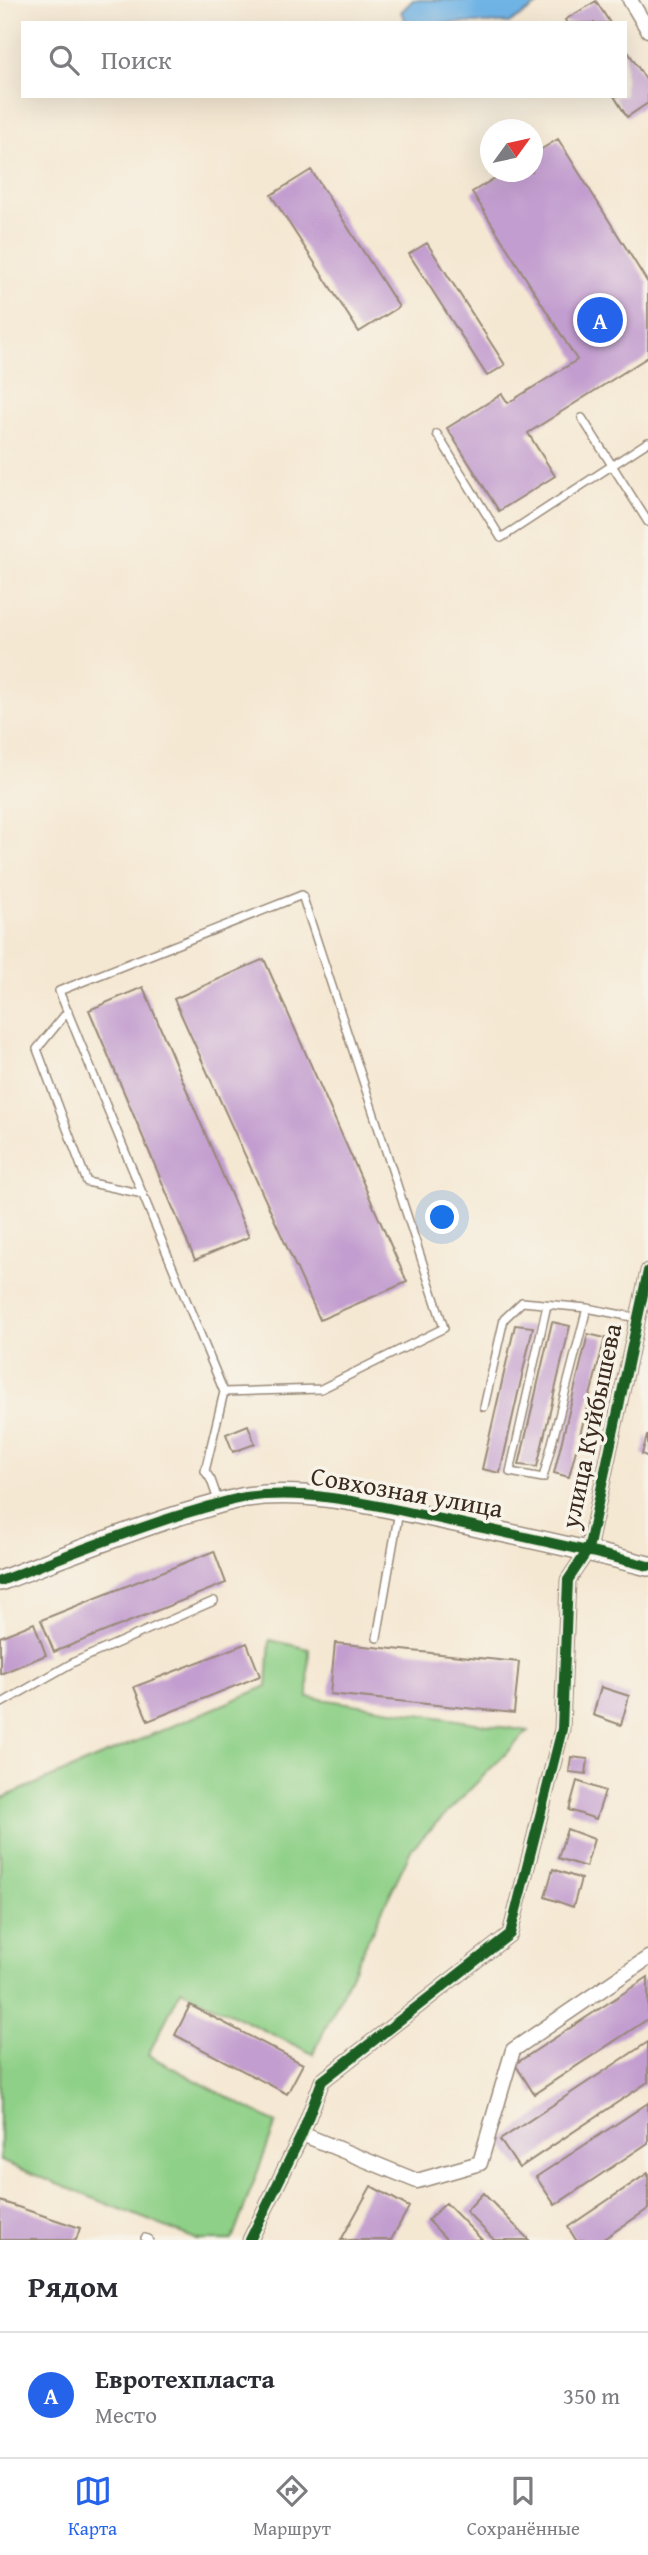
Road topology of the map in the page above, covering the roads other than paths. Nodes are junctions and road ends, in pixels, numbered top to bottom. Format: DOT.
graph roads {
  1 [pos="630,0"];
  2 [pos="648,30"];
  3 [pos="582,418"];
  4 [pos="437,435"];
  5 [pos="648,442"];
  6 [pos="612,465"];
  7 [pos="648,522"];
  8 [pos="68,1011"];
  9 [pos="143,1194"];
  10 [pos="648,1271"];
  11 [pos="547,1305"];
  12 [pos="587,1308"];
  13 [pos="643,1320"];
  14 [pos="225,1392"];
  15 [pos="484,1407"];
  16 [pos="219,1503"];
  17 [pos="399,1511"];
  18 [pos="588,1550"];
  19 [pos="648,1566"];
  20 [pos="0,1581"];
  21 [pos="215,1601"];
  22 [pos="377,1638"];
  23 [pos="0,1704"];
  24 [pos="648,1958"];
  25 [pos="302,2134"];
  26 [pos="250,2240"];
  1 -- 2 [label="street"];
  3 -- 6 [label="lane"];
  4 -- 6 [label="lane"];
  5 -- 6 [label="lane"];
  6 -- 7 [label="lane"];
  8 -- 9 [label="lane"];
  8 -- 9 [label="lane"];
  8 -- 14 [label="lane"];
  9 -- 14 [label="lane"];
  10 -- 13 [label="street, улица Куйбышева"];
  11 -- 12 [label="lane"];
  11 -- 12 [label="lane"];
  11 -- 15 [label="lane"];
  12 -- 13 [label="lane"];
  13 -- 18 [label="street, улица Куйбышева"];
  14 -- 16 [label="lane"];
  16 -- 17 [label="street, Совхозная улица"];
  16 -- 20 [label="street, Совхозная улица"];
  17 -- 18 [label="street, Совхозная улица"];
  17 -- 22 [label="lane"];
  18 -- 19 [label="street, Совхозная улица"];
  18 -- 25 [label="street"];
  21 -- 23 [label="lane"];
  24 -- 25 [label="street"];
  25 -- 26 [label="street"];
}
